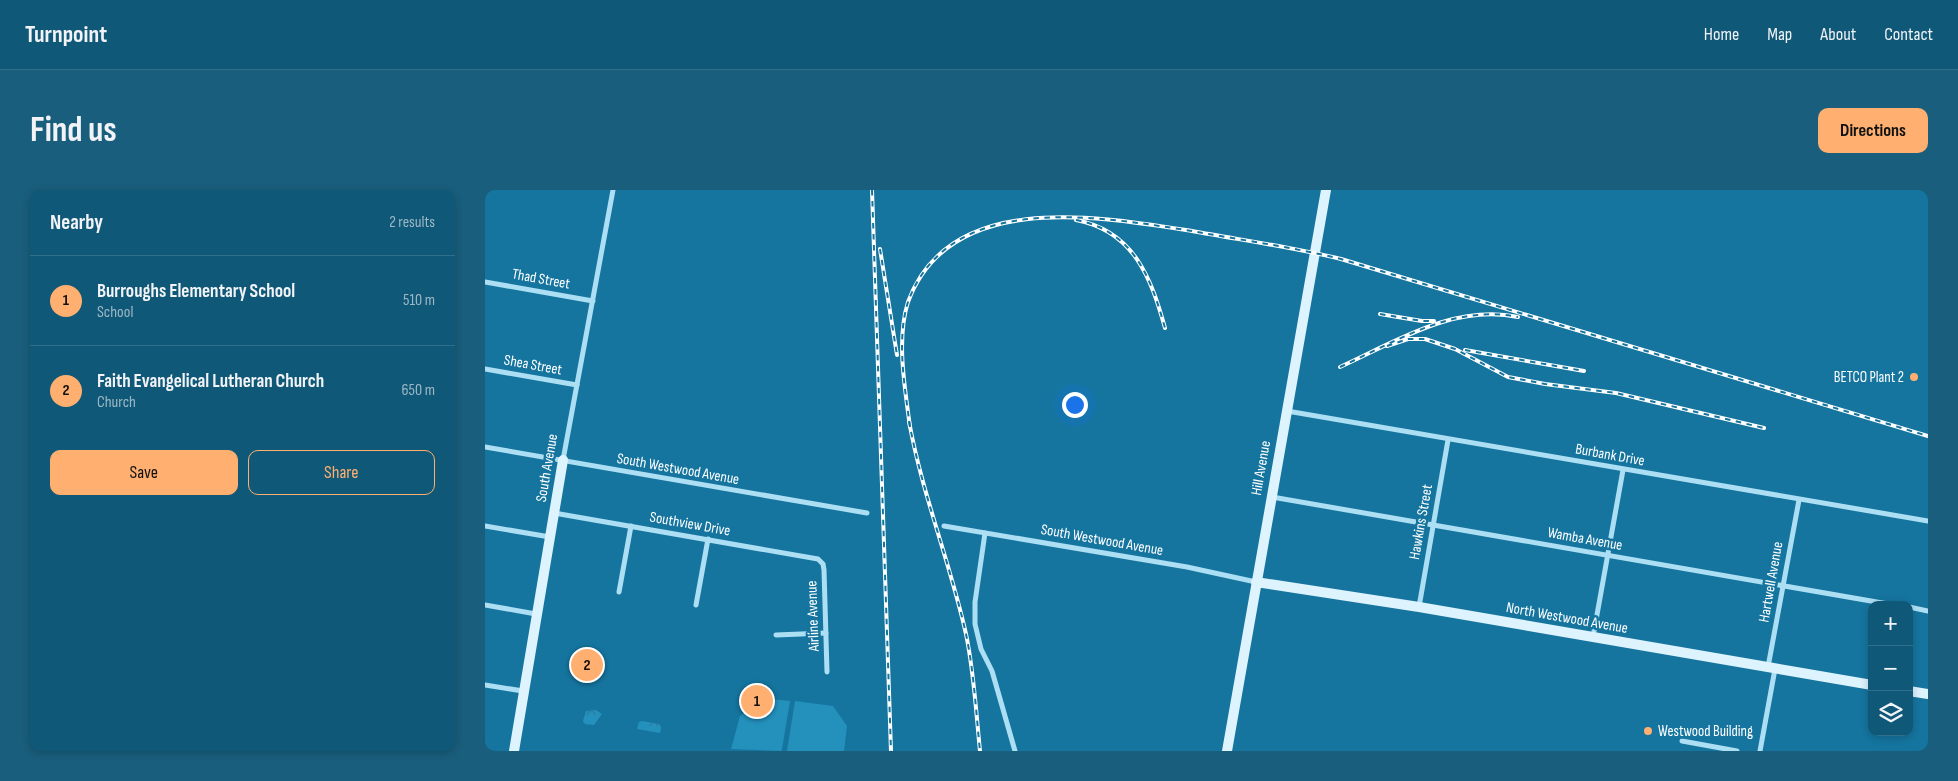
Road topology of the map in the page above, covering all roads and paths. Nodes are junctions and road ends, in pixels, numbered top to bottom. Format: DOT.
graph roads {
  1 [pos="613,190"];
  2 [pos="1326,190"];
  3 [pos="485,282"];
  4 [pos="593,301"];
  5 [pos="485,369"];
  6 [pos="577,385"];
  7 [pos="1287,411"];
  8 [pos="1448,440"];
  9 [pos="485,447"];
  10 [pos="563,460"];
  11 [pos="1623,470"];
  12 [pos="1271,497"];
  13 [pos="1799,500"];
  14 [pos="554,513"];
  15 [pos="867,513"];
  16 [pos="1928,521"];
  17 [pos="485,526"];
  18 [pos="631,526"];
  19 [pos="944,526"];
  20 [pos="1434,526"];
  21 [pos="985,532"];
  22 [pos="550,538"];
  23 [pos="708,539"];
  24 [pos="1607,555"];
  25 [pos="821,561"];
  26 [pos="1256,582"];
  27 [pos="1783,586"];
  28 [pos="619,592"];
  29 [pos="1871,601"];
  30 [pos="485,605"];
  31 [pos="697,605"];
  32 [pos="1419,607"];
  33 [pos="1913,608"];
  34 [pos="1928,611"];
  35 [pos="537,614"];
  36 [pos="826,634"];
  37 [pos="776,635"];
  38 [pos="1593,638"];
  39 [pos="1771,668"];
  40 [pos="827,672"];
  41 [pos="1868,684"];
  42 [pos="485,685"];
  43 [pos="523,691"];
  44 [pos="1913,692"];
  45 [pos="1928,694"];
  46 [pos="1682,741"];
  47 [pos="514,751"];
  48 [pos="1015,751"];
  49 [pos="1227,751"];
  50 [pos="1737,751"];
  51 [pos="1761,751"];
  1 -- 4 [label="street, South Avenue"];
  2 -- 7 [label="street, Hill Avenue"];
  3 -- 4 [label="street, Thad Street"];
  4 -- 6 [label="street, South Avenue"];
  5 -- 6 [label="street, Shea Street"];
  6 -- 10 [label="street, South Avenue"];
  7 -- 8 [label="street, Burbank Drive"];
  7 -- 12 [label="street, Hill Avenue"];
  8 -- 11 [label="street, Burbank Drive"];
  8 -- 20 [label="street, Hawkins Street"];
  9 -- 10 [label="street, South Westwood Avenue"];
  10 -- 14 [label="street, South Avenue"];
  10 -- 15 [label="street, South Westwood Avenue"];
  11 -- 13 [label="street, Burbank Drive"];
  11 -- 24 [label="street"];
  12 -- 20 [label="street, Wamba Avenue"];
  12 -- 26 [label="street, Hill Avenue"];
  13 -- 16 [label="street, Burbank Drive"];
  13 -- 27 [label="street, Hartwell Avenue"];
  14 -- 18 [label="street, Southview Drive"];
  14 -- 22 [label="street, South Avenue"];
  17 -- 22 [label="street"];
  18 -- 23 [label="street, Southview Drive"];
  18 -- 28 [label="street"];
  19 -- 21 [label="street, South Westwood Avenue"];
  20 -- 24 [label="street, Wamba Avenue"];
  20 -- 32 [label="street, Hawkins Street"];
  21 -- 26 [label="street, South Westwood Avenue"];
  21 -- 48 [label="street"];
  22 -- 35 [label="street, South Avenue"];
  23 -- 25 [label="street, Southview Drive"];
  23 -- 31 [label="street"];
  24 -- 27 [label="street, Wamba Avenue"];
  24 -- 38 [label="street"];
  25 -- 36 [label="street, Airline Avenue"];
  26 -- 32 [label="street, North Westwood Avenue"];
  26 -- 49 [label="street, Hill Avenue"];
  27 -- 29 [label="street, Wamba Avenue"];
  27 -- 39 [label="street, Hartwell Avenue"];
  30 -- 35 [label="street"];
  32 -- 38 [label="street, North Westwood Avenue"];
  33 -- 34 [label="street"];
  35 -- 43 [label="street, South Avenue"];
  36 -- 37 [label="street"];
  36 -- 40 [label="street, Airline Avenue"];
  38 -- 39 [label="street, North Westwood Avenue"];
  39 -- 41 [label="street, North Westwood Avenue"];
  39 -- 51 [label="street, Hartwell Avenue"];
  42 -- 43 [label="street"];
  43 -- 47 [label="street, South Avenue"];
  44 -- 45 [label="street"];
  46 -- 50 [label="street"];
}
